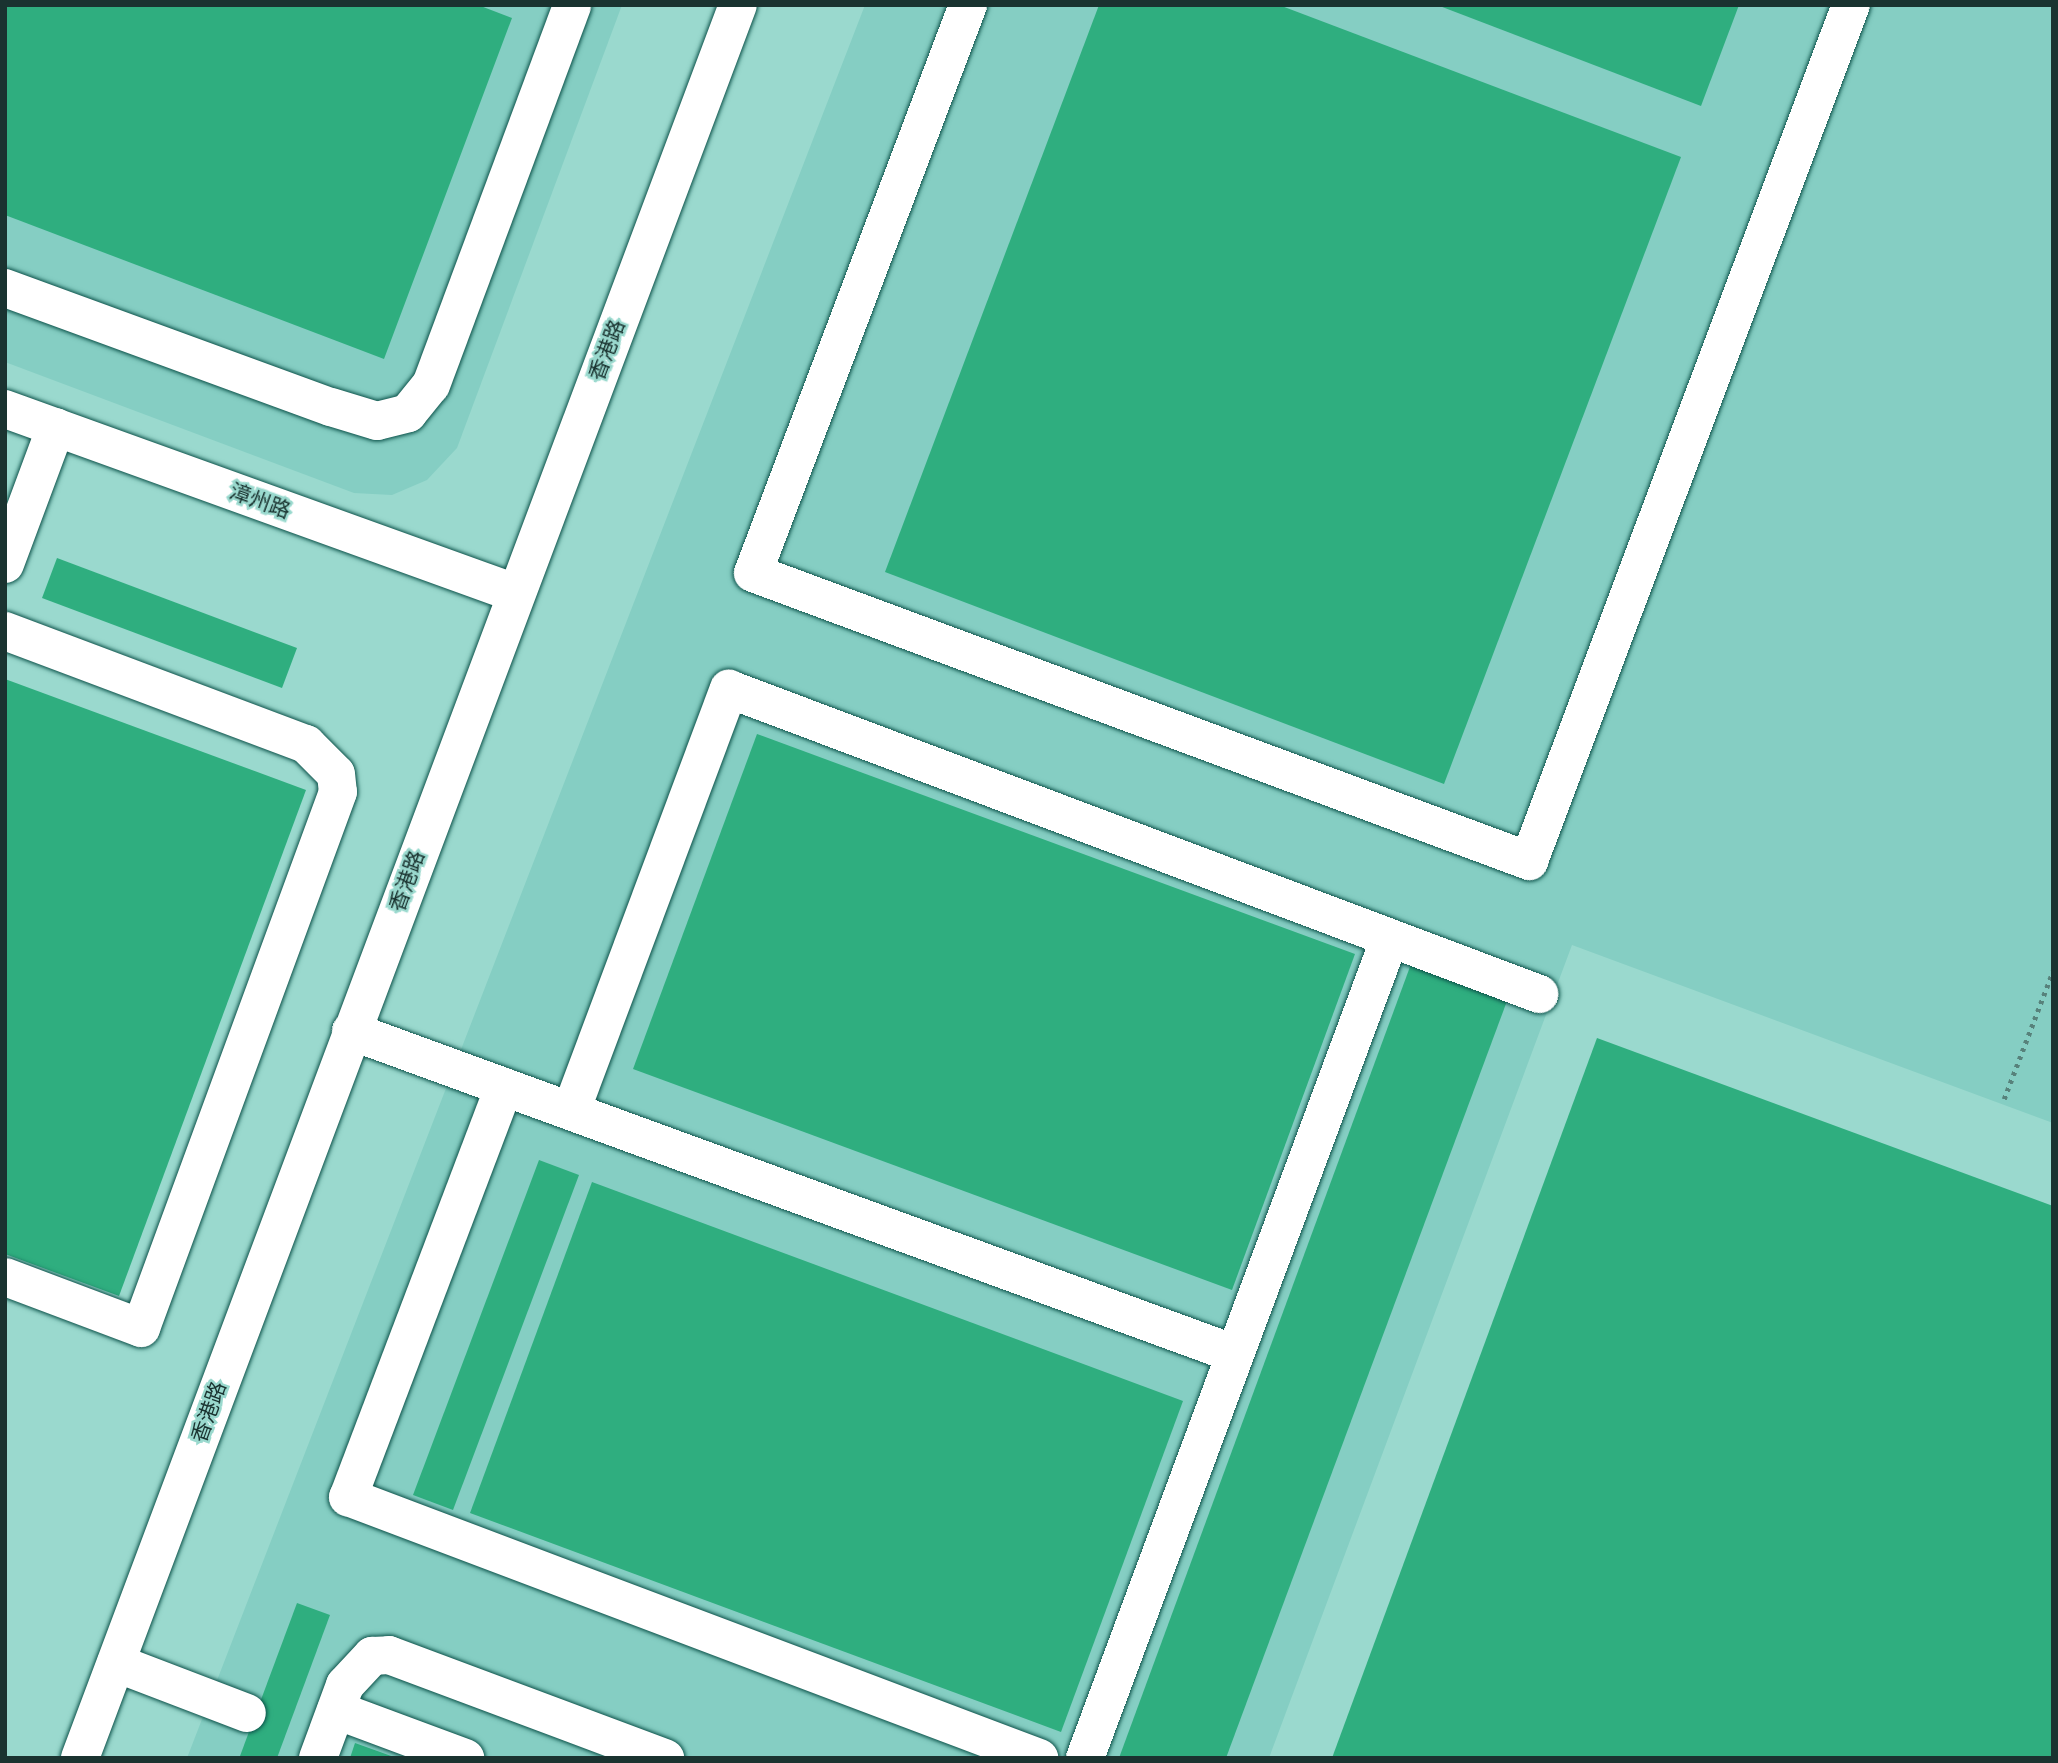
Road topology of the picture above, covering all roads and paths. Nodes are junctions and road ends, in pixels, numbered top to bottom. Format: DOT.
graph roads {
  1 [pos="572,5"];
  2 [pos="738,5"];
  3 [pos="968,5"];
  4 [pos="1851,5"];
  5 [pos="5,288"];
  6 [pos="5,409"];
  7 [pos="56,428"];
  8 [pos="5,564"];
  9 [pos="515,593"];
  10 [pos="5,631"];
  11 [pos="1390,938"];
  12 [pos="2053,971"];
  13 [pos="1539,994"];
  14 [pos="351,1031"];
  15 [pos="504,1087"];
  16 [pos="2004,1099"];
  17 [pos="571,1111"];
  18 [pos="5,1277"];
  19 [pos="1235,1354"];
  20 [pos="116,1663"];
  21 [pos="336,1710"];
  22 [pos="247,1713"];
  23 [pos="80,1758"];
  24 [pos="318,1758"];
  25 [pos="465,1758"];
  26 [pos="665,1758"];
  27 [pos="1038,1758"];
  28 [pos="1084,1758"];
  1 -- 5 [label="street"];
  2 -- 9 [label="street, 香港路"];
  3 -- 4 [label="street"];
  6 -- 7 [label="street, 漳州路"];
  7 -- 8 [label="street"];
  7 -- 9 [label="street, 漳州路"];
  9 -- 14 [label="street, 香港路"];
  10 -- 18 [label="street"];
  11 -- 13 [label="street"];
  11 -- 17 [label="street"];
  11 -- 19 [label="street"];
  12 -- 16 [label="path"];
  14 -- 15 [label="street"];
  14 -- 20 [label="street, 香港路"];
  15 -- 17 [label="street"];
  15 -- 27 [label="street"];
  17 -- 19 [label="street"];
  19 -- 28 [label="street"];
  20 -- 22 [label="street"];
  20 -- 23 [label="street, 香港路"];
  21 -- 24 [label="street"];
  21 -- 25 [label="street"];
  21 -- 26 [label="street"];
}
